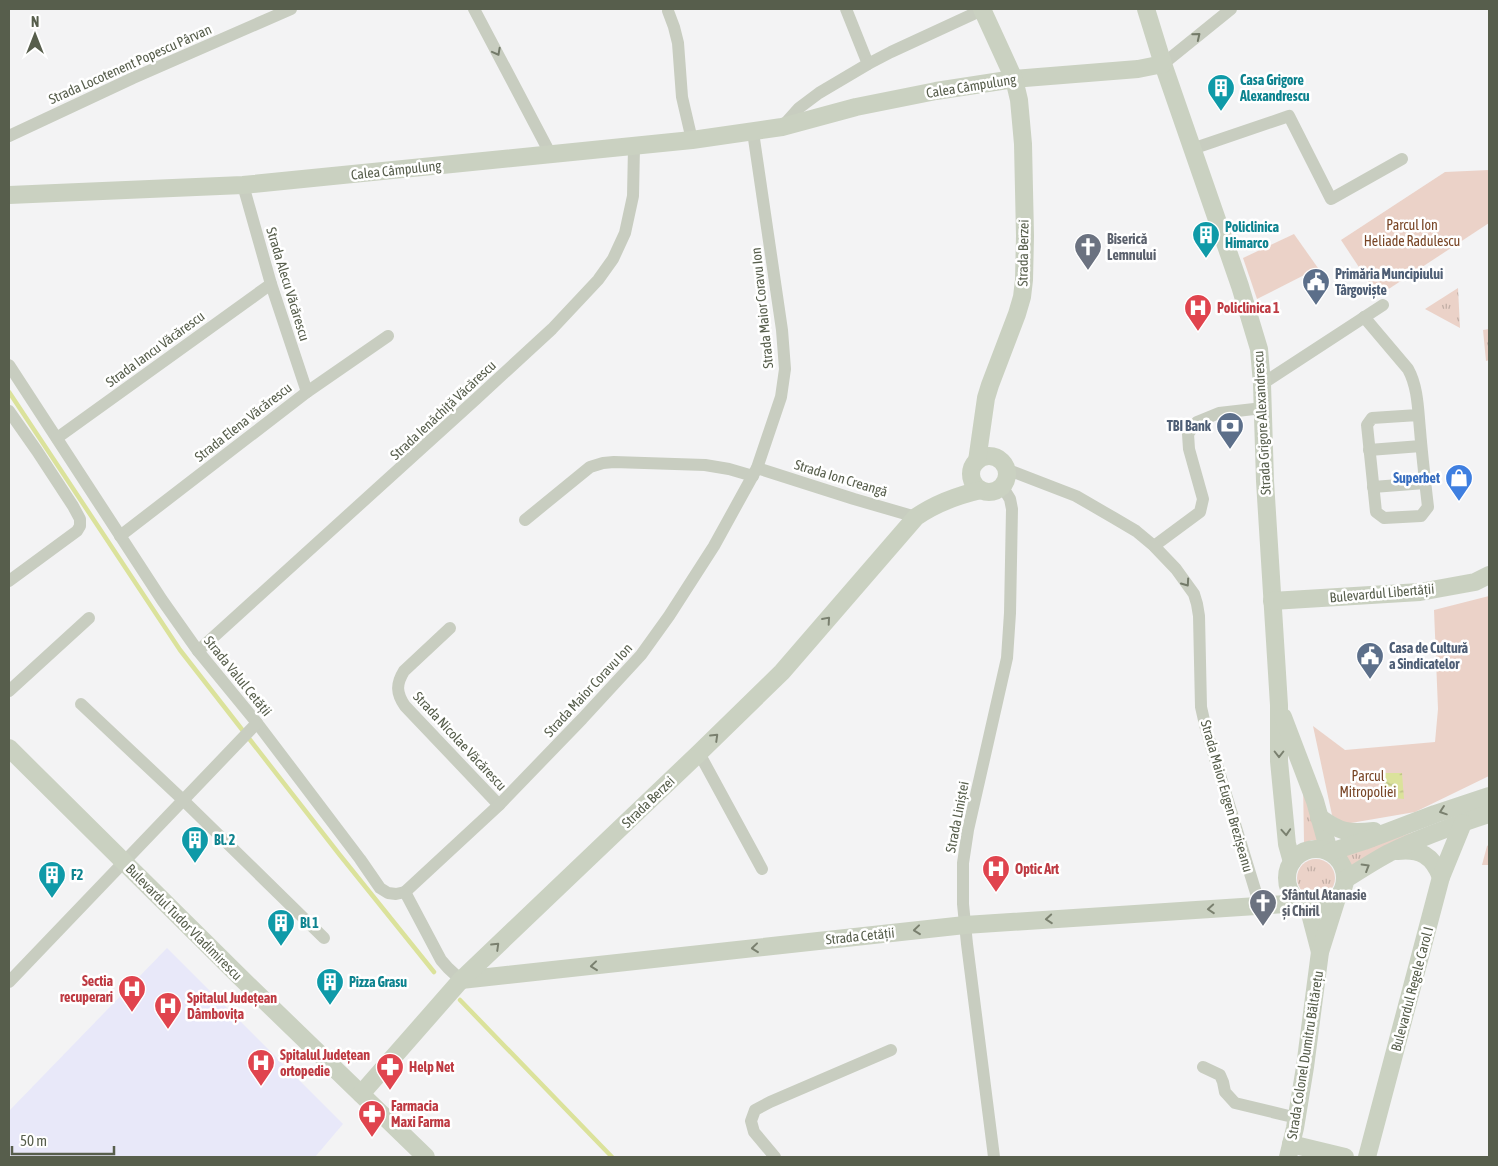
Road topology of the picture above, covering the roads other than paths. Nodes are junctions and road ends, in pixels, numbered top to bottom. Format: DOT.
graph roads {
  1 [pos="291,9"];
  2 [pos="474,9"];
  3 [pos="846,9"];
  4 [pos="982,9"];
  5 [pos="1146,9"];
  6 [pos="1231,9"];
  7 [pos="668,11"];
  8 [pos="868,64"];
  9 [pos="1163,64"];
  10 [pos="1014,79"];
  11 [pos="782,127"];
  12 [pos="753,132"];
  13 [pos="9,136"];
  14 [pos="692,140"];
  15 [pos="634,147"];
  16 [pos="1192,149"];
  17 [pos="551,155"];
  18 [pos="1402,159"];
  19 [pos="9,181"];
  20 [pos="243,185"];
  21 [pos="16,195"];
  22 [pos="271,284"];
  23 [pos="1382,304"];
  24 [pos="1364,317"];
  25 [pos="388,336"];
  26 [pos="9,365"];
  27 [pos="1262,384"];
  28 [pos="307,392"];
  29 [pos="1263,408"];
  30 [pos="9,411"];
  31 [pos="1418,415"];
  32 [pos="984,421"];
  33 [pos="57,438"];
  34 [pos="1421,446"];
  35 [pos="1370,450"];
  36 [pos="974,467"];
  37 [pos="755,472"];
  38 [pos="1003,474"];
  39 [pos="1425,483"];
  40 [pos="1373,488"];
  41 [pos="981,490"];
  42 [pos="931,508"];
  43 [pos="916,517"];
  44 [pos="525,520"];
  45 [pos="120,536"];
  46 [pos="1154,546"];
  47 [pos="1489,575"];
  48 [pos="9,581"];
  49 [pos="1272,601"];
  50 [pos="89,618"];
  51 [pos="450,628"];
  52 [pos="198,651"];
  53 [pos="9,691"];
  54 [pos="81,704"];
  55 [pos="1279,705"];
  56 [pos="256,723"];
  57 [pos="9,748"];
  58 [pos="698,754"];
  59 [pos="1489,796"];
  60 [pos="183,800"];
  61 [pos="499,805"];
  62 [pos="1489,814"];
  63 [pos="1319,817"];
  64 [pos="1463,823"];
  65 [pos="1396,829"];
  66 [pos="1329,851"];
  67 [pos="1387,854"];
  68 [pos="124,862"];
  69 [pos="1292,862"];
  70 [pos="762,870"];
  71 [pos="1441,877"];
  72 [pos="1346,879"];
  73 [pos="1288,884"];
  74 [pos="405,892"];
  75 [pos="1337,898"];
  76 [pos="1305,904"];
  77 [pos="1260,906"];
  78 [pos="965,925"];
  79 [pos="324,938"];
  80 [pos="1320,952"];
  81 [pos="461,980"];
  82 [pos="9,982"];
  83 [pos="891,1050"];
  84 [pos="1203,1067"];
  85 [pos="361,1094"];
  86 [pos="1297,1118"];
  87 [pos="1289,1151"];
  88 [pos="426,1157"];
  89 [pos="775,1157"];
  90 [pos="994,1157"];
  91 [pos="1345,1157"];
  92 [pos="1367,1157"];
  1 -- 13 [label="street, Strada Locotenent Popescu Pârvan"];
  2 -- 17 [label="street, one-way"];
  3 -- 8 [label="street"];
  4 -- 8 [label="street"];
  4 -- 10 [label="street"];
  5 -- 9 [label="street, Strada Grigore Alexandrescu"];
  9 -- 6 [label="street, one-way"];
  7 -- 14 [label="street"];
  8 -- 11 [label="street"];
  9 -- 10 [label="street, Calea Câmpulung"];
  9 -- 16 [label="street, Strada Grigore Alexandrescu"];
  10 -- 11 [label="street, Calea Câmpulung"];
  10 -- 32 [label="street, Strada Berzei"];
  11 -- 12 [label="street, Calea Câmpulung"];
  12 -- 14 [label="street, Calea Câmpulung"];
  12 -- 37 [label="street, Strada Maior Coravu Ion"];
  14 -- 15 [label="street, Calea Câmpulung"];
  15 -- 17 [label="street, Calea Câmpulung"];
  15 -- 52 [label="street, Strada Ienăchiță Văcărescu"];
  16 -- 18 [label="street"];
  16 -- 27 [label="street, Strada Grigore Alexandrescu"];
  17 -- 20 [label="street, Calea Câmpulung"];
  19 -- 21 [label="street"];
  20 -- 21 [label="street, Calea Câmpulung"];
  20 -- 22 [label="street, Strada Alecu Văcărescu"];
  22 -- 28 [label="street, Strada Alecu Văcărescu"];
  22 -- 33 [label="street, Strada Iancu Văcărescu"];
  23 -- 24 [label="street"];
  24 -- 27 [label="street"];
  24 -- 31 [label="street"];
  25 -- 28 [label="street, Strada Elena Văcărescu"];
  26 -- 33 [label="street, Strada Valul Cetății"];
  27 -- 29 [label="street, Strada Grigore Alexandrescu"];
  28 -- 45 [label="street, Strada Elena Văcărescu"];
  29 -- 46 [label="street"];
  29 -- 49 [label="street, Strada Grigore Alexandrescu"];
  30 -- 48 [label="street"];
  31 -- 34 [label="street"];
  31 -- 35 [label="street"];
  32 -- 36 [label="street, Strada Berzei"];
  32 -- 38 [label="street"];
  33 -- 45 [label="street, Strada Valul Cetății"];
  34 -- 35 [label="street"];
  34 -- 39 [label="street"];
  35 -- 40 [label="street"];
  36 -- 38 [label="street"];
  36 -- 41 [label="street"];
  36 -- 42 [label="street, Strada Berzei"];
  37 -- 43 [label="street, Strada Ion Creangă"];
  37 -- 44 [label="street"];
  37 -- 61 [label="street, Strada Maior Coravu Ion"];
  38 -- 41 [label="street"];
  38 -- 46 [label="street, Strada Maior Eugen Brezișeanu"];
  38 -- 78 [label="street, Strada Liniștei"];
  39 -- 40 [label="street"];
  39 -- 40 [label="street"];
  41 -- 42 [label="street, Strada Berzei"];
  42 -- 43 [label="street, Strada Berzei"];
  58 -- 43 [label="street, Strada Berzei, one-way"];
  45 -- 52 [label="street, Strada Valul Cetății"];
  46 -- 77 [label="street, Strada Maior Eugen Brezișeanu, one-way"];
  47 -- 49 [label="street, Bulevardul Libertății"];
  49 -- 55 [label="street, Strada Grigore Alexandrescu"];
  50 -- 53 [label="street"];
  51 -- 61 [label="street, Strada Nicolae Văcărescu"];
  52 -- 56 [label="street, Strada Valul Cetății"];
  54 -- 60 [label="street"];
  55 -- 63 [label="street, Strada Grigore Alexandrescu"];
  55 -- 69 [label="street, Strada Grigore Alexandrescu, one-way"];
  56 -- 60 [label="street"];
  56 -- 74 [label="street, Strada Valul Cetății"];
  57 -- 68 [label="street, Bulevardul Tudor Vladimirescu"];
  58 -- 70 [label="street"];
  81 -- 58 [label="street, Strada Berzei, one-way"];
  59 -- 65 [label="street, one-way"];
  60 -- 68 [label="street"];
  60 -- 79 [label="street"];
  61 -- 74 [label="street, Strada Maior Coravu Ion"];
  62 -- 64 [label="street"];
  63 -- 65 [label="street"];
  63 -- 66 [label="street, Strada Grigore Alexandrescu"];
  64 -- 67 [label="street"];
  64 -- 71 [label="street, Bulevardul Regele Carol I"];
  65 -- 66 [label="street"];
  66 -- 69 [label="street"];
  66 -- 72 [label="street"];
  67 -- 71 [label="street"];
  72 -- 67 [label="street, one-way"];
  68 -- 82 [label="street"];
  68 -- 85 [label="street, Bulevardul Tudor Vladimirescu"];
  69 -- 73 [label="street"];
  71 -- 92 [label="street, Bulevardul Regele Carol I"];
  72 -- 75 [label="street"];
  73 -- 76 [label="street"];
  73 -- 77 [label="street"];
  74 -- 81 [label="street"];
  75 -- 76 [label="street"];
  75 -- 80 [label="street, Strada Colonel Dumitru Băltărețu"];
  76 -- 77 [label="street, Strada Cetății"];
  76 -- 80 [label="street, Strada Colonel Dumitru Băltărețu"];
  77 -- 78 [label="street, Strada Cetății, one-way"];
  78 -- 81 [label="street, Strada Cetății, one-way"];
  78 -- 90 [label="street, Strada Liniștei"];
  80 -- 86 [label="street, Strada Colonel Dumitru Băltărețu"];
  81 -- 85 [label="street, Strada Berzei"];
  83 -- 89 [label="street"];
  84 -- 86 [label="street"];
  85 -- 88 [label="street, Bulevardul Tudor Vladimirescu"];
  86 -- 87 [label="street, Strada Colonel Dumitru Băltărețu"];
  87 -- 91 [label="street"];
}
